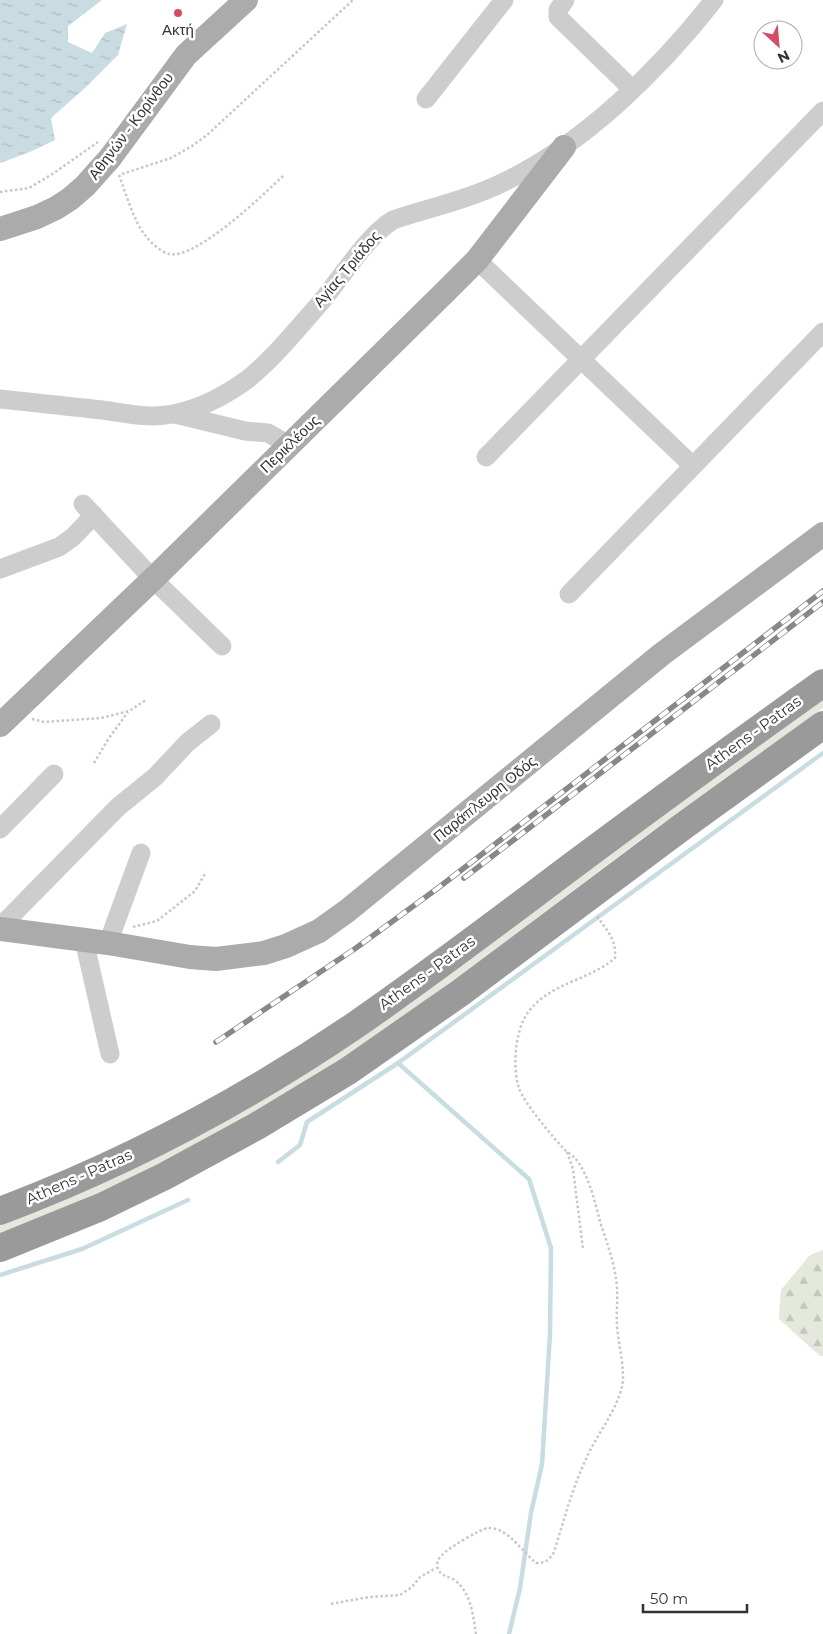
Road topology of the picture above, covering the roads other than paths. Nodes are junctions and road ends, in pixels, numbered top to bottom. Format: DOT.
graph roads {
  1 [pos="246,0"];
  2 [pos="504,0"];
  3 [pos="565,0"];
  4 [pos="714,0"];
  5 [pos="632,89"];
  6 [pos="426,100"];
  7 [pos="823,111"];
  8 [pos="564,147"];
  9 [pos="0,229"];
  10 [pos="477,260"];
  11 [pos="823,332"];
  12 [pos="582,360"];
  13 [pos="0,399"];
  14 [pos="174,414"];
  15 [pos="289,445"];
  16 [pos="486,457"];
  17 [pos="693,466"];
  18 [pos="823,534"];
  19 [pos="0,569"];
  20 [pos="153,578"];
  21 [pos="569,594"];
  22 [pos="222,646"];
  23 [pos="823,682"];
  24 [pos="7,718"];
  25 [pos="211,724"];
  26 [pos="823,725"];
  27 [pos="54,774"];
  28 [pos="0,829"];
  29 [pos="141,853"];
  30 [pos="0,928"];
  31 [pos="110,938"];
  32 [pos="84,940"];
  33 [pos="110,1054"];
  34 [pos="0,1211"];
  35 [pos="0,1248"];
  1 -- 9 [label="main road, Αθηνών - Κορίνθου"];
  2 -- 6 [label="street"];
  3 -- 5 [label="street"];
  4 -- 5 [label="street, Αγίας Τριάδος"];
  5 -- 8 [label="street, Αγίας Τριάδος"];
  7 -- 12 [label="street"];
  8 -- 10 [label="main road, Περικλέους"];
  8 -- 14 [label="street, Αγίας Τριάδος"];
  10 -- 12 [label="street"];
  10 -- 15 [label="main road, Περικλέους"];
  11 -- 17 [label="street"];
  12 -- 16 [label="street"];
  12 -- 17 [label="street"];
  13 -- 14 [label="street, Αγίας Τριάδος"];
  14 -- 15 [label="street"];
  15 -- 20 [label="main road, Περικλέους"];
  17 -- 21 [label="street"];
  18 -- 31 [label="main road, Παράπλευρη Οδός"];
  19 -- 20 [label="street"];
  20 -- 22 [label="street"];
  20 -- 24 [label="main road, Περικλέους"];
  23 -- 34 [label="highway, Athens - Patras"];
  25 -- 30 [label="street"];
  26 -- 35 [label="highway"];
  27 -- 28 [label="street"];
  29 -- 31 [label="street"];
  30 -- 32 [label="main road, Παράπλευρη Οδός"];
  31 -- 32 [label="main road, Παράπλευρη Οδός"];
  32 -- 33 [label="street"];
}
